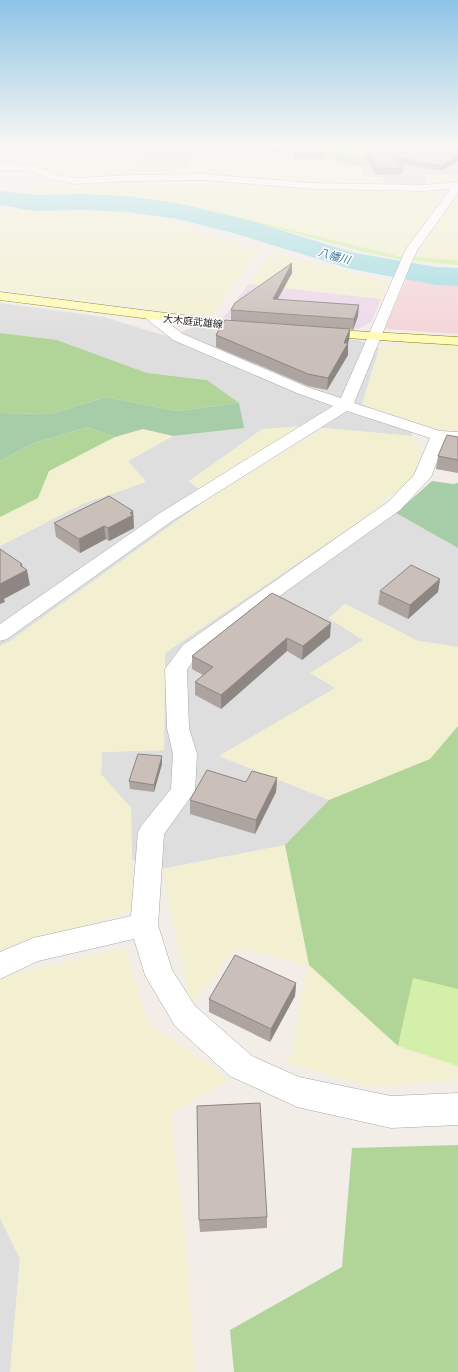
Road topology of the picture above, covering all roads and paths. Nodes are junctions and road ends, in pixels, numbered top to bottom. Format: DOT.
graph roads {
  1 [pos="439,211"];
  2 [pos="0,296"];
  3 [pos="150,316"];
  4 [pos="264,329"];
  5 [pos="303,332"];
  6 [pos="374,336"];
  7 [pos="458,341"];
  8 [pos="346,406"];
  9 [pos="448,436"];
  10 [pos="0,634"];
  11 [pos="144,925"];
  12 [pos="0,966"];
  13 [pos="458,1109"];
  1 -- 6 [label="street"];
  2 -- 3 [label="main road, 大木庭武雄線"];
  3 -- 4 [label="main road, 大木庭武雄線"];
  3 -- 8 [label="street"];
  5 -- 6 [label="main road"];
  6 -- 7 [label="main road"];
  6 -- 8 [label="street"];
  8 -- 9 [label="street"];
  8 -- 10 [label="street"];
  9 -- 11 [label="street"];
  11 -- 12 [label="street"];
  11 -- 13 [label="street"];
}
